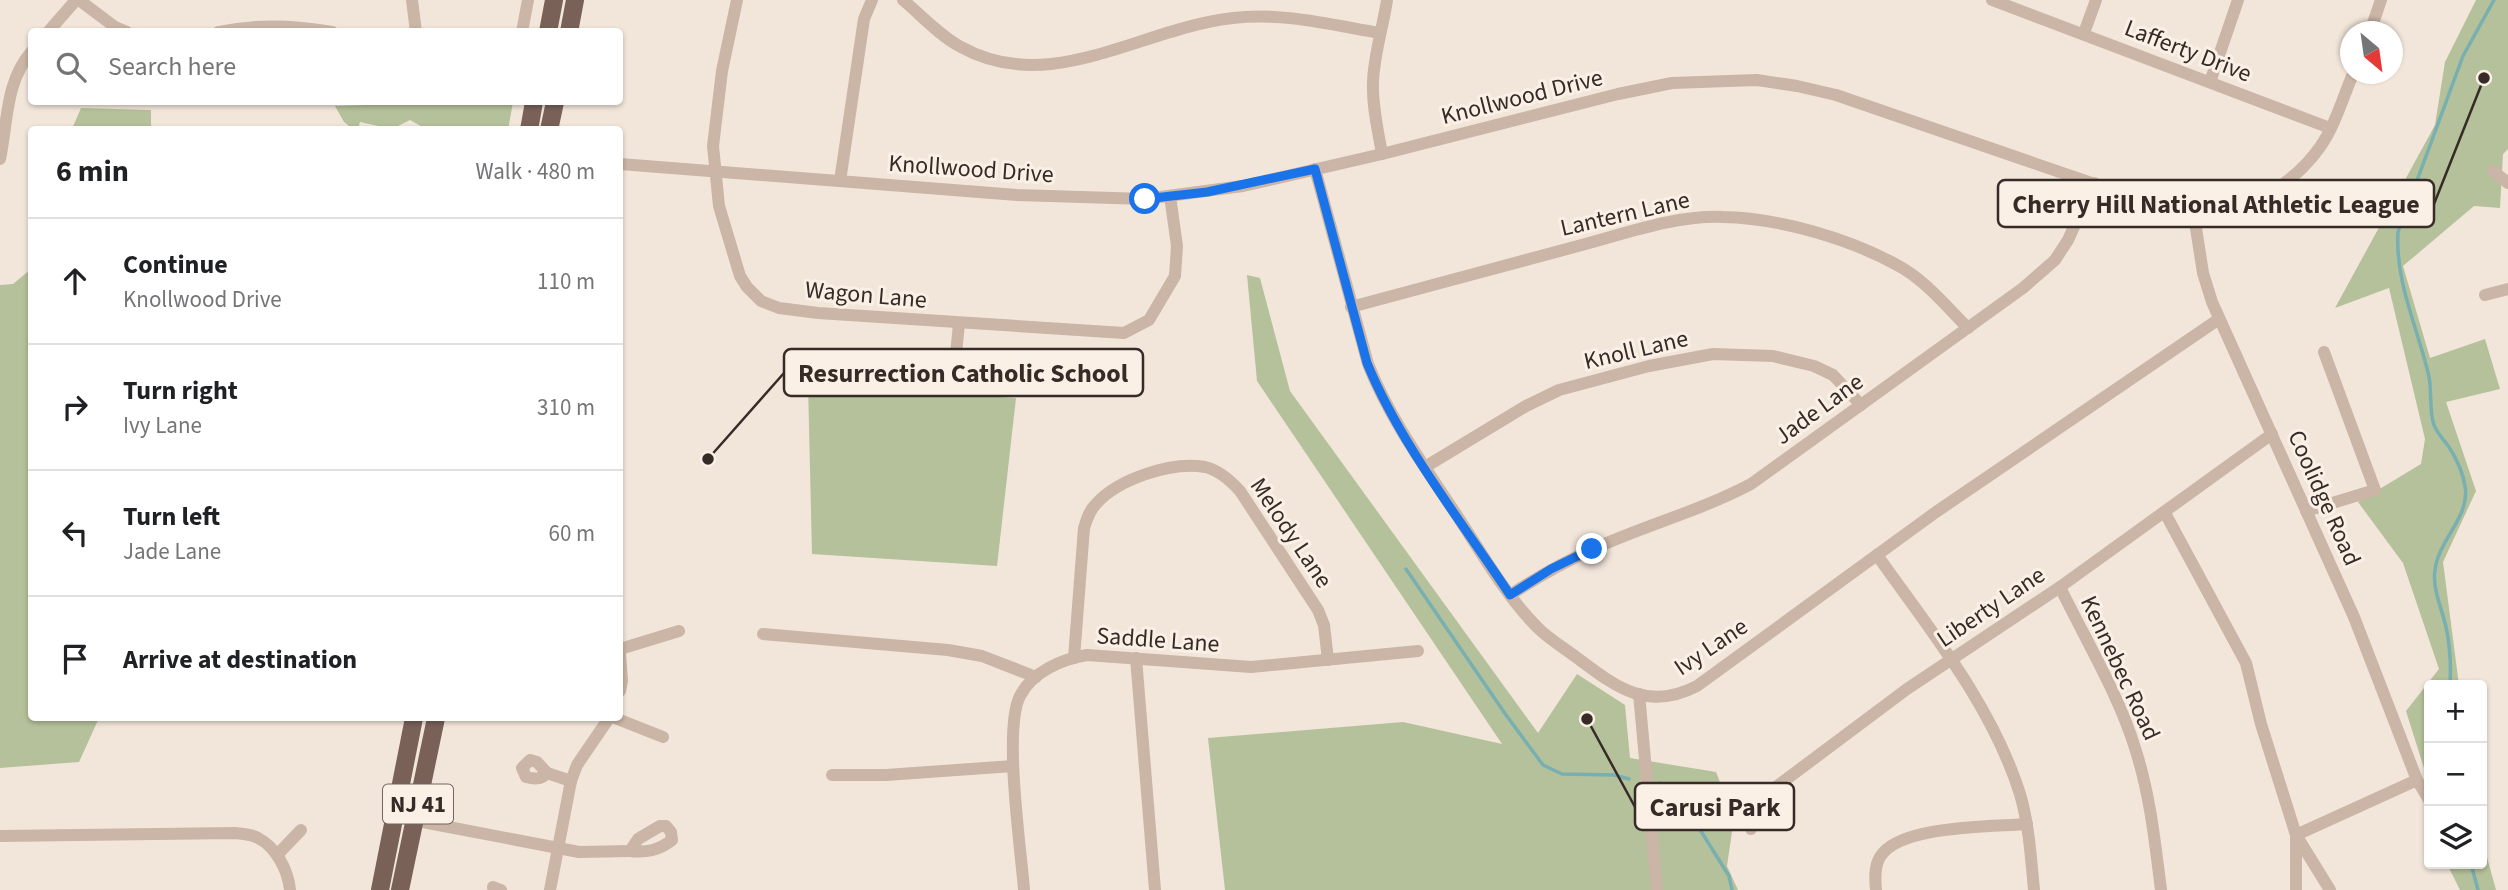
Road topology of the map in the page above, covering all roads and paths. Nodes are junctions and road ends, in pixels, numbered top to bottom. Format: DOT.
graph roads {
  1 [pos="77,0"];
  2 [pos="412,0"];
  3 [pos="528,0"];
  4 [pos="554,0"];
  5 [pos="575,0"];
  6 [pos="737,0"];
  7 [pos="873,0"];
  8 [pos="903,0"];
  9 [pos="1387,0"];
  10 [pos="1992,0"];
  11 [pos="2096,0"];
  12 [pos="2238,0"];
  13 [pos="2381,0"];
  14 [pos="2374,21"];
  15 [pos="52,28"];
  16 [pos="120,28"];
  17 [pos="236,28"];
  18 [pos="313,28"];
  19 [pos="416,28"];
  20 [pos="523,28"];
  21 [pos="549,28"];
  22 [pos="570,28"];
  23 [pos="1380,33"];
  24 [pos="2084,33"];
  25 [pos="28,57"];
  26 [pos="2210,82"];
  27 [pos="2349,84"];
  28 [pos="533,105"];
  29 [pos="554,105"];
  30 [pos="530,126"];
  31 [pos="550,126"];
  32 [pos="2330,128"];
  33 [pos="1382,154"];
  34 [pos="0,159"];
  35 [pos="623,164"];
  36 [pos="1315,169"];
  37 [pos="2493,171"];
  38 [pos="716,172"];
  39 [pos="840,181"];
  40 [pos="2094,183"];
  41 [pos="2508,183"];
  42 [pos="1170,196"];
  43 [pos="2193,209"];
  44 [pos="2508,289"];
  45 [pos="2485,295"];
  46 [pos="1351,307"];
  47 [pos="2219,319"];
  48 [pos="958,324"];
  49 [pos="1968,328"];
  50 [pos="2324,352"];
  51 [pos="953,384"];
  52 [pos="1861,405"];
  53 [pos="2272,434"];
  54 [pos="1425,467"];
  55 [pos="2306,511"];
  56 [pos="2165,513"];
  57 [pos="1877,555"];
  58 [pos="2060,587"];
  59 [pos="1510,595"];
  60 [pos="679,631"];
  61 [pos="763,634"];
  62 [pos="623,650"];
  63 [pos="1418,651"];
  64 [pos="1074,658"];
  65 [pos="1136,658"];
  66 [pos="1328,660"];
  67 [pos="1951,660"];
  68 [pos="1036,677"];
  69 [pos="1639,694"];
  70 [pos="413,721"];
  71 [pos="435,721"];
  72 [pos="607,721"];
  73 [pos="623,721"];
  74 [pos="663,737"];
  75 [pos="1013,766"];
  76 [pos="832,775"];
  77 [pos="2417,780"];
  78 [pos="2424,792"];
  79 [pos="394,816"];
  80 [pos="415,821"];
  81 [pos="2027,824"];
  82 [pos="1751,829"];
  83 [pos="301,830"];
  84 [pos="2296,835"];
  85 [pos="0,836"];
  86 [pos="558,849"];
  87 [pos="630,851"];
  88 [pos="276,855"];
  89 [pos="290,890"];
  90 [pos="380,890"];
  91 [pos="400,890"];
  92 [pos="550,890"];
  93 [pos="1024,890"];
  94 [pos="1155,890"];
  95 [pos="1657,890"];
  96 [pos="1876,890"];
  97 [pos="2034,890"];
  98 [pos="2161,890"];
  99 [pos="2296,890"];
  100 [pos="2330,890"];
  1 -- 15 [label="street"];
  1 -- 16 [label="street"];
  2 -- 19 [label="street"];
  3 -- 20 [label="street"];
  4 -- 21 [label="main road"];
  5 -- 22 [label="main road"];
  6 -- 38 [label="street, Wagon Lane"];
  7 -- 39 [label="street"];
  8 -- 23 [label="street"];
  9 -- 23 [label="street"];
  10 -- 24 [label="street, Lafferty Drive"];
  11 -- 24 [label="street"];
  12 -- 26 [label="street"];
  13 -- 14 [label="street"];
  17 -- 18 [label="street"];
  23 -- 33 [label="street"];
  24 -- 26 [label="street, Lafferty Drive"];
  25 -- 34 [label="street"];
  26 -- 32 [label="street, Lafferty Drive"];
  27 -- 32 [label="street, Knollwood Drive"];
  28 -- 30 [label="main road"];
  29 -- 31 [label="main road"];
  32 -- 43 [label="street, Knollwood Drive"];
  33 -- 36 [label="street, Knollwood Drive"];
  33 -- 40 [label="street, Knollwood Drive"];
  35 -- 38 [label="street, Knollwood Drive"];
  36 -- 42 [label="street, Knollwood Drive"];
  36 -- 46 [label="street, Ivy Lane"];
  37 -- 41 [label="street"];
  38 -- 39 [label="street, Knollwood Drive"];
  38 -- 48 [label="street, Wagon Lane"];
  39 -- 42 [label="street, Knollwood Drive"];
  40 -- 43 [label="street, Knollwood Drive"];
  40 -- 49 [label="street, Jade Lane"];
  42 -- 48 [label="street, Wagon Lane"];
  43 -- 47 [label="street, Coolidge Road"];
  44 -- 45 [label="street"];
  46 -- 49 [label="street, Lantern Lane"];
  46 -- 54 [label="street, Ivy Lane"];
  47 -- 53 [label="street, Coolidge Road"];
  47 -- 57 [label="street, Ivy Lane"];
  48 -- 51 [label="street"];
  49 -- 52 [label="street, Jade Lane"];
  50 -- 55 [label="street"];
  52 -- 54 [label="street, Knoll Lane"];
  52 -- 59 [label="street, Jade Lane"];
  53 -- 55 [label="street, Coolidge Road"];
  53 -- 56 [label="street, Liberty Lane"];
  54 -- 59 [label="street, Ivy Lane"];
  55 -- 77 [label="street, Coolidge Road"];
  56 -- 58 [label="street, Liberty Lane"];
  56 -- 84 [label="street"];
  57 -- 67 [label="street"];
  57 -- 69 [label="street, Ivy Lane"];
  58 -- 67 [label="street, Liberty Lane"];
  58 -- 98 [label="street, Kennebec Road"];
  59 -- 69 [label="street, Ivy Lane"];
  60 -- 62 [label="street"];
  61 -- 68 [label="street"];
  63 -- 66 [label="street, Saddle Lane"];
  64 -- 65 [label="street, Saddle Lane"];
  64 -- 66 [label="street, Melody Lane"];
  64 -- 68 [label="street, Saddle Lane"];
  65 -- 66 [label="street, Saddle Lane"];
  65 -- 94 [label="street"];
  67 -- 81 [label="street"];
  67 -- 82 [label="street, Liberty Lane"];
  68 -- 75 [label="street, Saddle Lane"];
  69 -- 95 [label="street"];
  70 -- 79 [label="main road, NJ 41"];
  71 -- 80 [label="main road, NJ 41"];
  72 -- 86 [label="street"];
  73 -- 74 [label="street"];
  75 -- 76 [label="street"];
  75 -- 93 [label="street, Saddle Lane"];
  77 -- 78 [label="street, Coolidge Road"];
  77 -- 84 [label="street"];
  79 -- 80 [label="street"];
  79 -- 90 [label="main road, NJ 41"];
  80 -- 86 [label="street"];
  80 -- 91 [label="main road, NJ 41"];
  81 -- 96 [label="street"];
  81 -- 97 [label="street"];
  83 -- 88 [label="street"];
  84 -- 99 [label="street"];
  84 -- 100 [label="street"];
  85 -- 88 [label="street"];
  86 -- 87 [label="street"];
  86 -- 92 [label="street"];
  88 -- 89 [label="street"];
}
